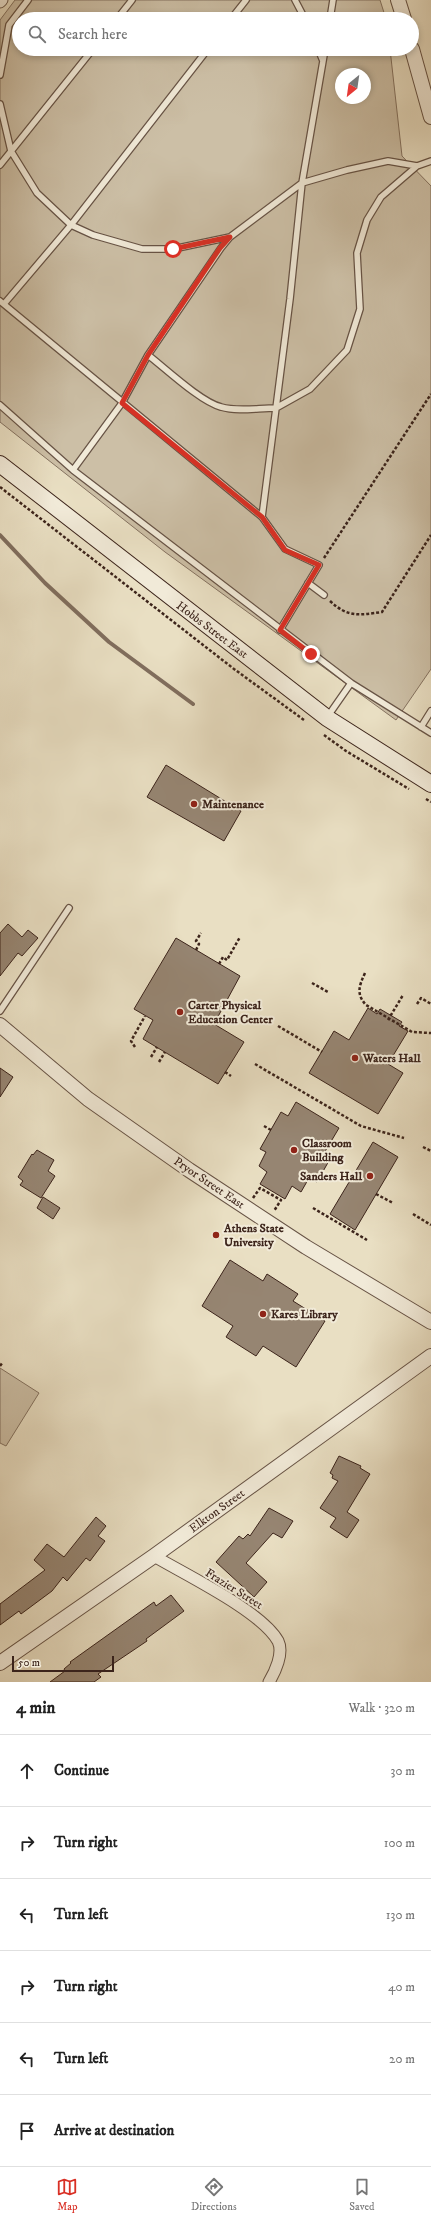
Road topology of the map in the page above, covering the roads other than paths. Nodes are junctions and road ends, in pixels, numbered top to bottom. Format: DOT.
graph roads {
  1 [pos="28,0"];
  2 [pos="132,0"];
  3 [pos="246,0"];
  4 [pos="295,0"];
  5 [pos="333,0"];
  6 [pos="398,0"];
  7 [pos="19,12"];
  8 [pos="123,12"];
  9 [pos="237,12"];
  10 [pos="301,12"];
  11 [pos="331,12"];
  12 [pos="402,12"];
  13 [pos="12,21"];
  14 [pos="87,56"];
  15 [pos="203,56"];
  16 [pos="321,56"];
  17 [pos="324,56"];
  18 [pos="414,56"];
  19 [pos="323,61"];
  20 [pos="0,75"];
  21 [pos="0,104"];
  22 [pos="431,116"];
  23 [pos="11,151"];
  24 [pos="431,161"];
  25 [pos="0,165"];
  26 [pos="417,166"];
  27 [pos="302,183"];
  28 [pos="71,224"];
  29 [pos="230,237"];
  30 [pos="2,303"];
  31 [pos="148,355"];
  32 [pos="122,403"];
  33 [pos="0,405"];
  34 [pos="276,408"];
  35 [pos="0,464"];
  36 [pos="73,470"];
  37 [pos="262,517"];
  38 [pos="308,583"];
  39 [pos="324,595"];
  40 [pos="280,630"];
  41 [pos="352,683"];
  42 [pos="431,711"];
  43 [pos="327,718"];
  44 [pos="421,727"];
  45 [pos="431,733"];
  46 [pos="431,784"];
  47 [pos="69,908"];
  48 [pos="0,1010"];
  49 [pos="0,1025"];
  50 [pos="431,1322"];
  51 [pos="431,1356"];
  52 [pos="154,1556"];
  53 [pos="0,1663"];
  54 [pos="269,1682"];
  1 -- 7 [label="lane"];
  2 -- 8 [label="lane"];
  3 -- 9 [label="lane"];
  4 -- 10 [label="lane"];
  5 -- 11 [label="lane"];
  6 -- 12 [label="street"];
  13 -- 20 [label="lane"];
  14 -- 23 [label="lane"];
  15 -- 28 [label="lane"];
  16 -- 19 [label="lane"];
  17 -- 19 [label="lane"];
  18 -- 22 [label="street"];
  19 -- 27 [label="lane"];
  21 -- 23 [label="lane"];
  23 -- 25 [label="lane"];
  23 -- 28 [label="lane"];
  24 -- 26 [label="lane"];
  26 -- 27 [label="lane"];
  26 -- 34 [label="lane"];
  27 -- 29 [label="lane"];
  27 -- 34 [label="lane"];
  28 -- 29 [label="lane"];
  28 -- 30 [label="lane"];
  29 -- 31 [label="lane"];
  30 -- 32 [label="lane"];
  31 -- 32 [label="lane"];
  31 -- 34 [label="lane"];
  32 -- 36 [label="lane"];
  32 -- 37 [label="lane"];
  33 -- 36 [label="lane"];
  34 -- 37 [label="lane"];
  35 -- 43 [label="main road, Hobbs Street East"];
  36 -- 40 [label="lane"];
  37 -- 38 [label="lane"];
  38 -- 39 [label="lane"];
  38 -- 40 [label="lane"];
  40 -- 41 [label="lane"];
  41 -- 43 [label="lane"];
  41 -- 44 [label="lane"];
  42 -- 44 [label="lane"];
  43 -- 46 [label="main road, Hobbs Street East"];
  44 -- 45 [label="lane"];
  47 -- 48 [label="lane"];
  49 -- 50 [label="street, Pryor Street East"];
  51 -- 52 [label="street, Elkton Street"];
  52 -- 53 [label="street, Elkton Street"];
  52 -- 54 [label="street, Frazier Street"];
}
